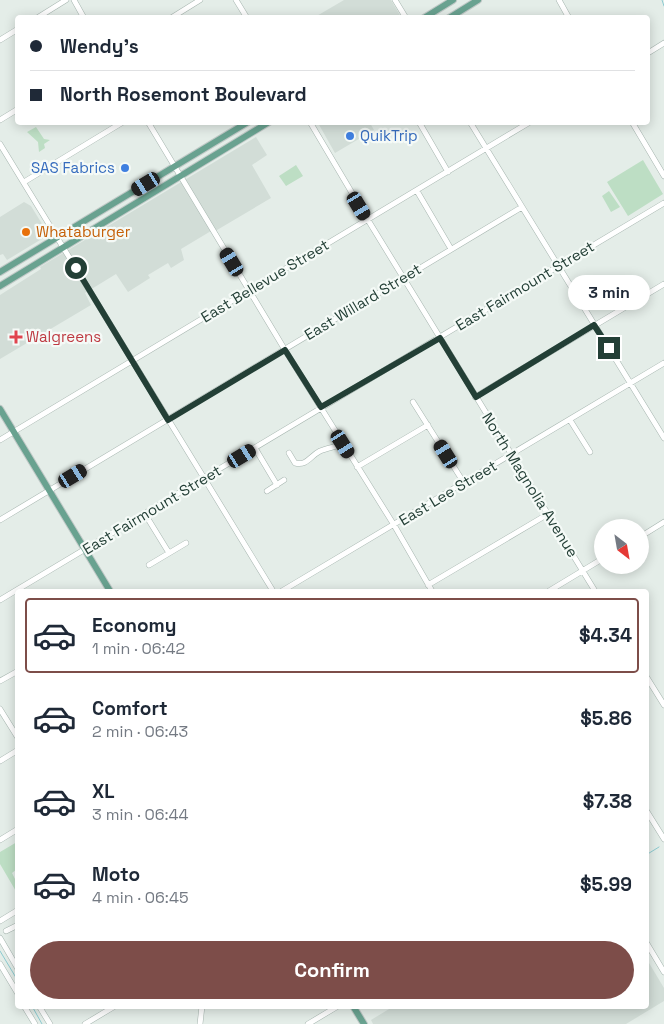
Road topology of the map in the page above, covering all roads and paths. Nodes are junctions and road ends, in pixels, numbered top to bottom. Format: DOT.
graph roads {
  1 [pos="66,0"];
  2 [pos="74,0"];
  3 [pos="200,0"];
  4 [pos="236,0"];
  5 [pos="395,0"];
  6 [pos="454,0"];
  7 [pos="478,0"];
  8 [pos="559,0"];
  9 [pos="42,15"];
  10 [pos="82,15"];
  11 [pos="176,15"];
  12 [pos="245,15"];
  13 [pos="404,15"];
  14 [pos="429,15"];
  15 [pos="454,15"];
  16 [pos="567,15"];
  17 [pos="15,31"];
  18 [pos="0,40"];
  19 [pos="664,43"];
  20 [pos="650,52"];
  21 [pos="15,111"];
  22 [pos="0,120"];
  23 [pos="118,125"];
  24 [pos="150,125"];
  25 [pos="243,125"];
  26 [pos="264,125"];
  27 [pos="312,125"];
  28 [pos="421,125"];
  29 [pos="472,125"];
  30 [pos="525,125"];
  31 [pos="634,125"];
  32 [pos="0,144"];
  33 [pos="486,149"];
  34 [pos="175,167"];
  35 [pos="448,172"];
  36 [pos="181,176"];
  37 [pos="664,176"];
  38 [pos="24,182"];
  39 [pos="416,191"];
  40 [pos="664,202"];
  41 [pos="522,207"];
  42 [pos="368,220"];
  43 [pos="58,238"];
  44 [pos="63,247"];
  45 [pos="451,249"];
  46 [pos="558,266"];
  47 [pos="0,272"];
  48 [pos="404,279"];
  49 [pos="664,284"];
  50 [pos="0,286"];
  51 [pos="250,290"];
  52 [pos="594,325"];
  53 [pos="440,338"];
  54 [pos="285,350"];
  55 [pos="132,360"];
  56 [pos="664,363"];
  57 [pos="630,383"];
  58 [pos="476,397"];
  59 [pos="413,402"];
  60 [pos="321,407"];
  61 [pos="0,409"];
  62 [pos="168,420"];
  63 [pos="570,420"];
  64 [pos="428,425"];
  65 [pos="14,432"];
  66 [pos="664,438"];
  67 [pos="0,440"];
  68 [pos="343,444"];
  69 [pos="255,448"];
  70 [pos="590,452"];
  71 [pos="289,453"];
  72 [pos="512,455"];
  73 [pos="357,467"];
  74 [pos="204,479"];
  75 [pos="284,480"];
  76 [pos="464,483"];
  77 [pos="276,485"];
  78 [pos="50,490"];
  79 [pos="267,491"];
  80 [pos="145,514"];
  81 [pos="548,514"];
  82 [pos="0,520"];
  83 [pos="664,522"];
  84 [pos="394,525"];
  85 [pos="649,531"];
  86 [pos="186,543"];
  87 [pos="85,550"];
  88 [pos="168,553"];
  89 [pos="594,564"];
  90 [pos="149,565"];
  91 [pos="583,571"];
  92 [pos="428,585"];
  93 [pos="19,589"];
  94 [pos="109,589"];
  95 [pos="272,589"];
  96 [pos="285,589"];
  97 [pos="431,589"];
  98 [pos="552,589"];
  99 [pos="594,589"];
  100 [pos="15,591"];
  101 [pos="0,600"];
  102 [pos="15,673"];
  103 [pos="0,681"];
  104 [pos="649,681"];
  105 [pos="664,705"];
  106 [pos="0,709"];
  107 [pos="15,733"];
  108 [pos="15,752"];
  109 [pos="0,761"];
  110 [pos="649,815"];
  111 [pos="15,831"];
  112 [pos="664,839"];
  113 [pos="0,840"];
  114 [pos="15,912"];
  115 [pos="6,917"];
  116 [pos="0,921"];
  117 [pos="15,926"];
  118 [pos="6,932"];
  119 [pos="0,938"];
  120 [pos="649,947"];
  121 [pos="15,963"];
  122 [pos="0,964"];
  123 [pos="664,972"];
  124 [pos="15,989"];
  125 [pos="26,1009"];
  126 [pos="41,1009"];
  127 [pos="110,1009"];
  128 [pos="202,1009"];
  129 [pos="333,1009"];
  130 [pos="355,1009"];
  131 [pos="34,1024"];
  132 [pos="50,1024"];
  133 [pos="85,1024"];
  134 [pos="200,1024"];
  135 [pos="308,1024"];
  136 [pos="364,1024"];
  1 -- 9 [label="street"];
  2 -- 10 [label="street"];
  3 -- 11 [label="street"];
  4 -- 12 [label="street"];
  5 -- 13 [label="street"];
  6 -- 14 [label="main road"];
  7 -- 15 [label="main road"];
  8 -- 16 [label="street"];
  17 -- 18 [label="street"];
  19 -- 20 [label="street"];
  21 -- 22 [label="street"];
  23 -- 38 [label="street"];
  24 -- 34 [label="street"];
  25 -- 34 [label="main road"];
  26 -- 36 [label="main road"];
  27 -- 42 [label="street, North Magnolia Avenue"];
  28 -- 35 [label="street"];
  29 -- 33 [label="street"];
  30 -- 33 [label="street, East Bellevue Street"];
  31 -- 37 [label="street"];
  32 -- 38 [label="street"];
  33 -- 35 [label="street, East Bellevue Street"];
  33 -- 41 [label="street"];
  34 -- 36 [label="street"];
  34 -- 43 [label="main road"];
  35 -- 39 [label="street, East Bellevue Street"];
  36 -- 44 [label="main road"];
  36 -- 51 [label="street"];
  38 -- 43 [label="street"];
  39 -- 42 [label="street, East Bellevue Street"];
  39 -- 45 [label="street"];
  40 -- 46 [label="street, East Fairmount Street"];
  41 -- 45 [label="street, East Willard Street"];
  41 -- 46 [label="street"];
  42 -- 48 [label="street, North Magnolia Avenue"];
  42 -- 51 [label="street, East Bellevue Street"];
  43 -- 44 [label="street"];
  43 -- 47 [label="main road"];
  44 -- 50 [label="main road"];
  44 -- 55 [label="street"];
  45 -- 48 [label="street, East Willard Street"];
  46 -- 52 [label="street"];
  46 -- 53 [label="street, East Fairmount Street"];
  48 -- 53 [label="street, North Magnolia Avenue"];
  48 -- 54 [label="street, East Willard Street"];
  49 -- 52 [label="street"];
  51 -- 54 [label="street"];
  51 -- 55 [label="street, East Bellevue Street"];
  52 -- 57 [label="street"];
  52 -- 58 [label="street"];
  53 -- 58 [label="street, North Magnolia Avenue"];
  53 -- 60 [label="street, East Fairmount Street"];
  54 -- 60 [label="street"];
  54 -- 62 [label="street, East Willard Street"];
  55 -- 62 [label="street"];
  55 -- 65 [label="street, East Bellevue Street"];
  56 -- 57 [label="street, East Lee Street"];
  57 -- 63 [label="street, East Lee Street"];
  57 -- 66 [label="street"];
  58 -- 72 [label="street, North Magnolia Avenue"];
  59 -- 64 [label="street"];
  60 -- 68 [label="street"];
  60 -- 69 [label="street, East Fairmount Street"];
  61 -- 65 [label="main road"];
  62 -- 74 [label="street"];
  62 -- 78 [label="street, East Willard Street"];
  63 -- 70 [label="street"];
  63 -- 72 [label="street, East Lee Street"];
  64 -- 73 [label="street"];
  64 -- 76 [label="street"];
  65 -- 67 [label="street, East Bellevue Street"];
  65 -- 78 [label="main road"];
  68 -- 71 [label="street"];
  68 -- 73 [label="street"];
  69 -- 74 [label="street, East Fairmount Street"];
  69 -- 77 [label="street"];
  72 -- 76 [label="street, East Lee Street"];
  72 -- 81 [label="street, North Magnolia Avenue"];
  73 -- 84 [label="street"];
  74 -- 80 [label="street, East Fairmount Street"];
  74 -- 95 [label="street"];
  75 -- 77 [label="street"];
  76 -- 84 [label="street, East Lee Street"];
  77 -- 79 [label="street"];
  78 -- 82 [label="street, East Willard Street"];
  78 -- 87 [label="main road"];
  80 -- 87 [label="street, East Fairmount Street"];
  80 -- 88 [label="street"];
  81 -- 91 [label="street, North Magnolia Avenue"];
  81 -- 92 [label="street"];
  83 -- 85 [label="street"];
  84 -- 92 [label="street"];
  84 -- 96 [label="street, East Lee Street"];
  86 -- 88 [label="street"];
  87 -- 93 [label="street, East Fairmount Street"];
  87 -- 94 [label="main road"];
  88 -- 90 [label="street"];
  89 -- 91 [label="street"];
  91 -- 98 [label="street"];
  91 -- 99 [label="street, North Magnolia Avenue"];
  92 -- 97 [label="street"];
  100 -- 101 [label="street, East Fairmount Street"];
  102 -- 103 [label="street"];
  104 -- 105 [label="street"];
  106 -- 107 [label="street"];
  108 -- 109 [label="street"];
  110 -- 112 [label="street"];
  111 -- 113 [label="street"];
  114 -- 115 [label="street"];
  115 -- 116 [label="street"];
  115 -- 117 [label="street"];
  117 -- 118 [label="street"];
  119 -- 121 [label="street"];
  120 -- 123 [label="street"];
  122 -- 124 [label="street"];
  125 -- 131 [label="street"];
  126 -- 132 [label="street"];
  127 -- 133 [label="street"];
  128 -- 134 [label="street"];
  129 -- 135 [label="street"];
  130 -- 136 [label="main road"];
}
